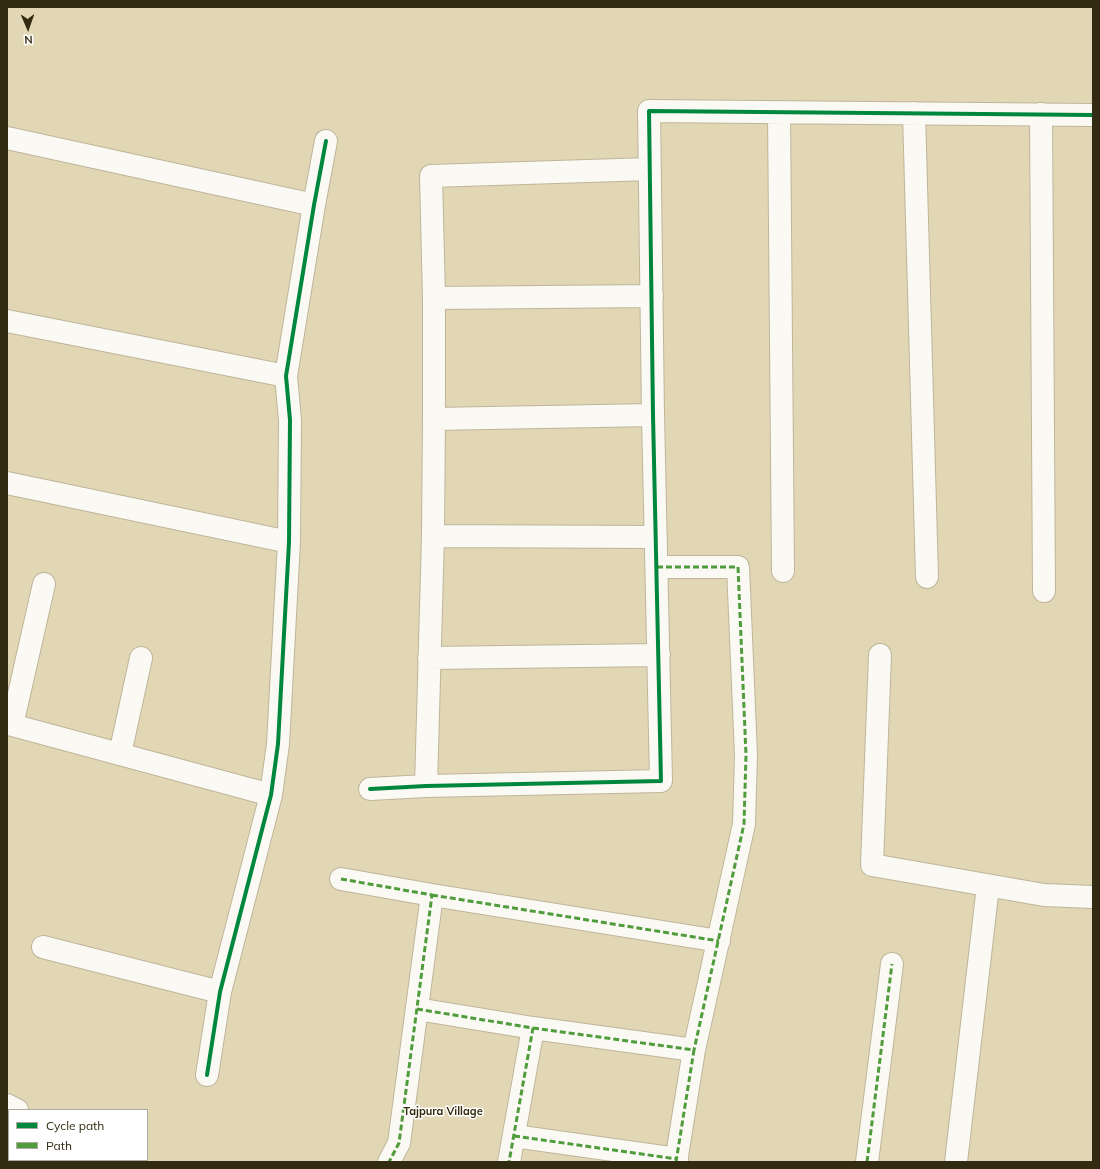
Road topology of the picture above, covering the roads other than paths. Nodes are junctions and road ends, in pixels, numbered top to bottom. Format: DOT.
graph roads {
  1 [pos="779,112"];
  2 [pos="914,113"];
  3 [pos="1041,114"];
  4 [pos="1093,115"];
  5 [pos="7,138"];
  6 [pos="326,141"];
  7 [pos="650,169"];
  8 [pos="314,205"];
  9 [pos="652,296"];
  10 [pos="434,298"];
  11 [pos="7,321"];
  12 [pos="286,376"];
  13 [pos="653,415"];
  14 [pos="434,419"];
  15 [pos="7,483"];
  16 [pos="433,536"];
  17 [pos="656,537"];
  18 [pos="289,542"];
  19 [pos="657,567"];
  20 [pos="783,571"];
  21 [pos="927,577"];
  22 [pos="44,584"];
  23 [pos="1044,591"];
  24 [pos="658,655"];
  25 [pos="880,655"];
  26 [pos="141,658"];
  27 [pos="429,658"];
  28 [pos="120,754"];
  29 [pos="426,786"];
  30 [pos="370,789"];
  31 [pos="271,795"];
  32 [pos="341,879"];
  33 [pos="988,886"];
  34 [pos="432,895"];
  35 [pos="1093,897"];
  36 [pos="719,941"];
  37 [pos="43,947"];
  38 [pos="892,964"];
  39 [pos="220,992"];
  40 [pos="417,1009"];
  41 [pos="533,1028"];
  42 [pos="694,1050"];
  43 [pos="207,1075"];
  44 [pos="514,1136"];
  45 [pos="676,1161"];
  46 [pos="389,1162"];
  47 [pos="509,1162"];
  48 [pos="868,1162"];
  49 [pos="956,1162"];
  1 -- 2 [label="street"];
  1 -- 7 [label="street"];
  1 -- 20 [label="street"];
  2 -- 3 [label="street"];
  2 -- 21 [label="street"];
  3 -- 4 [label="street"];
  3 -- 23 [label="street"];
  5 -- 8 [label="street"];
  6 -- 8 [label="street"];
  7 -- 9 [label="street"];
  7 -- 10 [label="street"];
  8 -- 12 [label="street"];
  9 -- 10 [label="street"];
  9 -- 13 [label="street"];
  10 -- 14 [label="street"];
  11 -- 12 [label="street"];
  12 -- 18 [label="street"];
  13 -- 14 [label="street"];
  13 -- 17 [label="street"];
  14 -- 16 [label="street"];
  15 -- 18 [label="street"];
  16 -- 17 [label="street"];
  16 -- 27 [label="street"];
  17 -- 19 [label="street"];
  18 -- 31 [label="street"];
  19 -- 24 [label="street"];
  19 -- 36 [label="street"];
  22 -- 28 [label="street"];
  24 -- 27 [label="street"];
  24 -- 29 [label="street"];
  25 -- 33 [label="street"];
  26 -- 28 [label="street"];
  27 -- 29 [label="street"];
  28 -- 31 [label="street"];
  29 -- 30 [label="street"];
  31 -- 39 [label="street"];
  32 -- 34 [label="street"];
  33 -- 35 [label="street"];
  33 -- 49 [label="street"];
  34 -- 36 [label="street"];
  34 -- 40 [label="street"];
  36 -- 42 [label="street"];
  37 -- 39 [label="street"];
  38 -- 48 [label="street"];
  39 -- 43 [label="street"];
  40 -- 41 [label="street"];
  40 -- 46 [label="street"];
  41 -- 42 [label="street"];
  41 -- 44 [label="street"];
  42 -- 45 [label="street"];
  44 -- 45 [label="street"];
  44 -- 47 [label="street"];
}
